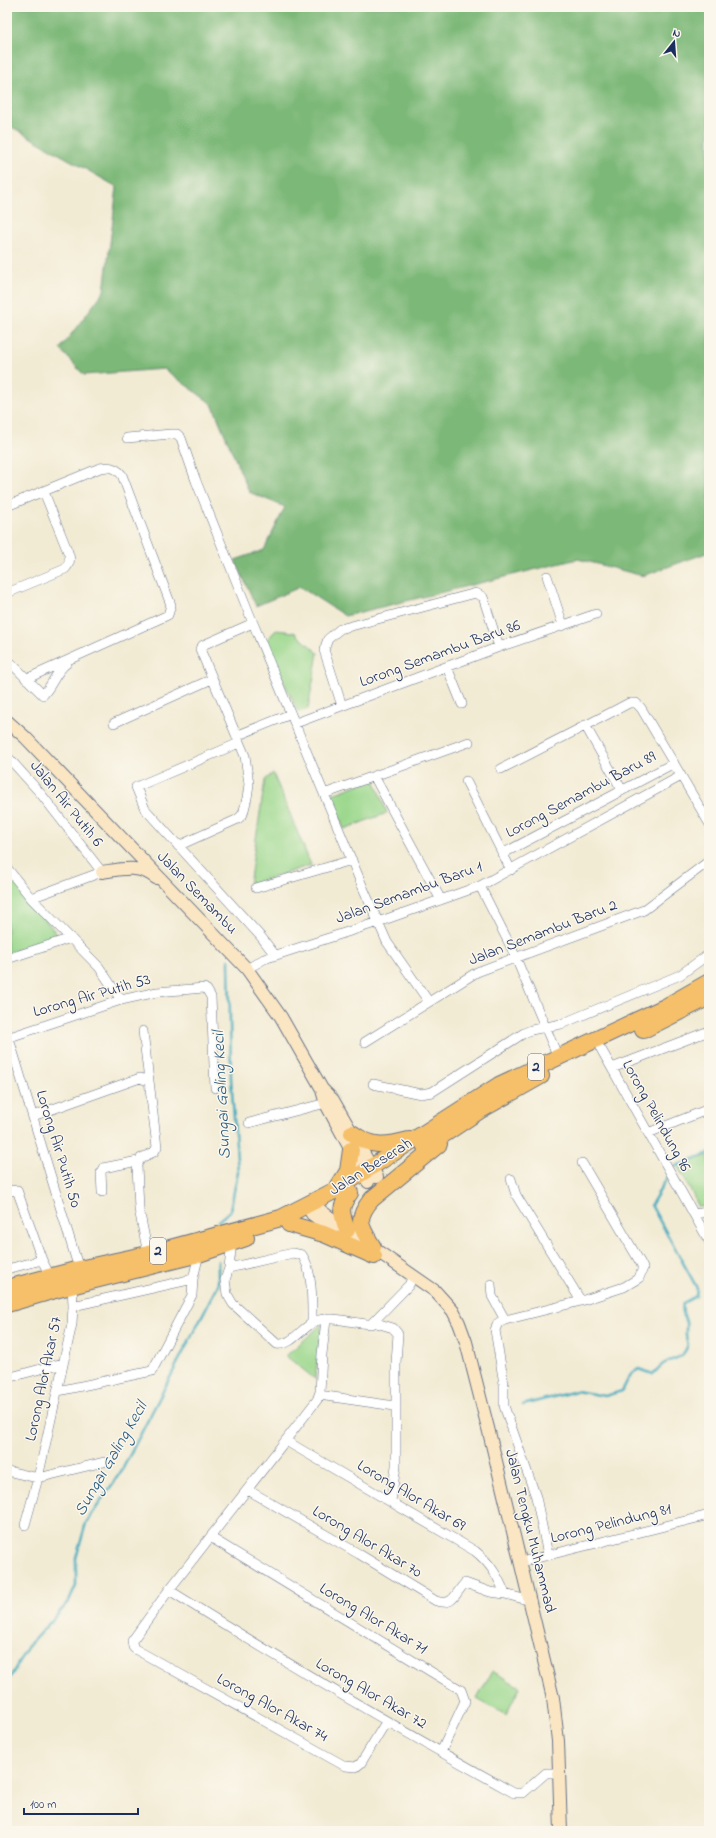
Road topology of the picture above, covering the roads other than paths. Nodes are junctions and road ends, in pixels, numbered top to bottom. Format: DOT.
graph roads {
  1 [pos="127,438"];
  2 [pos="44,492"];
  3 [pos="7,506"];
  4 [pos="547,576"];
  5 [pos="7,593"];
  6 [pos="596,614"];
  7 [pos="253,622"];
  8 [pos="563,625"];
  9 [pos="499,647"];
  10 [pos="7,659"];
  11 [pos="69,660"];
  12 [pos="447,667"];
  13 [pos="26,679"];
  14 [pos="212,679"];
  15 [pos="462,704"];
  16 [pos="342,706"];
  17 [pos="7,711"];
  18 [pos="292,714"];
  19 [pos="114,723"];
  20 [pos="296,723"];
  21 [pos="9,725"];
  22 [pos="584,725"];
  23 [pos="25,737"];
  24 [pos="238,740"];
  25 [pos="469,742"];
  26 [pos="7,756"];
  27 [pos="674,763"];
  28 [pos="501,769"];
  29 [pos="374,776"];
  30 [pos="681,776"];
  31 [pos="466,781"];
  32 [pos="622,790"];
  33 [pos="324,794"];
  34 [pos="709,823"];
  35 [pos="178,846"];
  36 [pos="502,854"];
  37 [pos="352,860"];
  38 [pos="709,861"];
  39 [pos="7,868"];
  40 [pos="511,870"];
  41 [pos="102,872"];
  42 [pos="480,886"];
  43 [pos="256,888"];
  44 [pos="31,898"];
  45 [pos="441,900"];
  46 [pos="187,905"];
  47 [pos="378,922"];
  48 [pos="71,938"];
  49 [pos="709,954"];
  50 [pos="275,956"];
  51 [pos="515,958"];
  52 [pos="7,959"];
  53 [pos="247,969"];
  54 [pos="709,982"];
  55 [pos="709,996"];
  56 [pos="120,1000"];
  57 [pos="429,1002"];
  58 [pos="545,1027"];
  59 [pos="143,1031"];
  60 [pos="709,1031"];
  61 [pos="7,1036"];
  62 [pos="365,1042"];
  63 [pos="601,1049"];
  64 [pos="558,1057"];
  65 [pos="612,1068"];
  66 [pos="148,1081"];
  67 [pos="373,1084"];
  68 [pos="215,1088"];
  69 [pos="505,1096"];
  70 [pos="330,1102"];
  71 [pos="709,1109"];
  72 [pos="33,1116"];
  73 [pos="248,1123"];
  74 [pos="352,1133"];
  75 [pos="648,1133"];
  76 [pos="418,1138"];
  77 [pos="351,1150"];
  78 [pos="138,1161"];
  79 [pos="582,1163"];
  80 [pos="370,1175"];
  81 [pos="511,1179"];
  82 [pos="7,1191"];
  83 [pos="334,1191"];
  84 [pos="102,1192"];
  85 [pos="350,1192"];
  86 [pos="314,1208"];
  87 [pos="709,1212"];
  88 [pos="694,1214"];
  89 [pos="289,1224"];
  90 [pos="347,1230"];
  91 [pos="709,1241"];
  92 [pos="232,1242"];
  93 [pos="374,1252"];
  94 [pos="148,1254"];
  95 [pos="199,1254"];
  96 [pos="42,1260"];
  97 [pos="229,1268"];
  98 [pos="7,1269"];
  99 [pos="79,1269"];
  100 [pos="50,1276"];
  101 [pos="413,1276"];
  102 [pos="193,1279"];
  103 [pos="491,1284"];
  104 [pos="72,1285"];
  105 [pos="7,1288"];
  106 [pos="581,1301"];
  107 [pos="7,1304"];
  108 [pos="73,1306"];
  109 [pos="326,1320"];
  110 [pos="505,1320"];
  111 [pos="312,1322"];
  112 [pos="373,1322"];
  113 [pos="63,1363"];
  114 [pos="7,1378"];
  115 [pos="58,1391"];
  116 [pos="319,1395"];
  117 [pos="395,1406"];
  118 [pos="286,1441"];
  119 [pos="104,1462"];
  120 [pos="7,1471"];
  121 [pos="38,1478"];
  122 [pos="248,1490"];
  123 [pos="391,1501"];
  124 [pos="709,1514"];
  125 [pos="25,1525"];
  126 [pos="210,1537"];
  127 [pos="548,1555"];
  128 [pos="521,1562"];
  129 [pos="169,1590"];
  130 [pos="505,1594"];
  131 [pos="530,1601"];
  132 [pos="386,1722"];
  133 [pos="441,1752"];
  134 [pos="559,1773"];
  135 [pos="560,1828"];
  1 -- 7 [label="street"];
  2 -- 3 [label="street"];
  2 -- 5 [label="street"];
  2 -- 11 [label="street"];
  4 -- 8 [label="street"];
  6 -- 8 [label="street, Lorong Semambu Baru 86"];
  7 -- 14 [label="street"];
  7 -- 18 [label="street"];
  8 -- 9 [label="street, Lorong Semambu Baru 86"];
  9 -- 12 [label="street, Lorong Semambu Baru 86"];
  9 -- 16 [label="street"];
  10 -- 13 [label="street"];
  11 -- 13 [label="street"];
  11 -- 13 [label="street"];
  12 -- 15 [label="street"];
  12 -- 16 [label="street, Lorong Semambu Baru 86"];
  14 -- 19 [label="street"];
  14 -- 24 [label="street"];
  16 -- 20 [label="street, Lorong Semambu Baru 86"];
  17 -- 23 [label="main road, Jalan Semambu"];
  18 -- 20 [label="street"];
  18 -- 24 [label="street"];
  20 -- 33 [label="street"];
  21 -- 23 [label="main road, Jalan Semambu"];
  22 -- 27 [label="street"];
  22 -- 28 [label="street"];
  22 -- 32 [label="street"];
  23 -- 46 [label="main road, Jalan Semambu"];
  24 -- 35 [label="street"];
  24 -- 35 [label="street"];
  25 -- 29 [label="street"];
  26 -- 41 [label="street, Jalan Air Putih 6"];
  27 -- 30 [label="street"];
  27 -- 32 [label="street, Lorong Semambu Baru 89"];
  29 -- 33 [label="street"];
  29 -- 45 [label="street"];
  30 -- 34 [label="street"];
  30 -- 40 [label="street, Jalan Semambu Baru 1"];
  31 -- 36 [label="street, Lorong Semambu Baru 89"];
  32 -- 36 [label="street, Lorong Semambu Baru 89"];
  33 -- 37 [label="street"];
  35 -- 50 [label="street"];
  36 -- 40 [label="street, Lorong Semambu Baru 89"];
  37 -- 43 [label="street"];
  37 -- 47 [label="street"];
  38 -- 51 [label="street, Jalan Semambu Baru 2"];
  39 -- 44 [label="street"];
  40 -- 42 [label="street, Jalan Semambu Baru 1"];
  41 -- 44 [label="street"];
  41 -- 46 [label="main road"];
  42 -- 45 [label="street, Jalan Semambu Baru 1"];
  42 -- 51 [label="street"];
  44 -- 48 [label="street"];
  45 -- 47 [label="street, Jalan Semambu Baru 1"];
  46 -- 53 [label="main road, Jalan Semambu"];
  47 -- 50 [label="street, Jalan Semambu Baru 1"];
  47 -- 57 [label="street"];
  48 -- 52 [label="street"];
  48 -- 56 [label="street"];
  49 -- 58 [label="street"];
  50 -- 53 [label="street, Jalan Semambu Baru 1"];
  51 -- 57 [label="street, Jalan Semambu Baru 2"];
  51 -- 58 [label="street"];
  53 -- 70 [label="main road, Jalan Semambu"];
  54 -- 64 [label="highway, Jalan Beserah / 2"];
  55 -- 63 [label="highway, Jalan Beserah / 2"];
  56 -- 61 [label="street, Lorong Air Putih 53"];
  56 -- 68 [label="street, Lorong Air Putih 53"];
  57 -- 62 [label="street, Jalan Semambu Baru 2"];
  58 -- 64 [label="street"];
  58 -- 67 [label="street"];
  59 -- 66 [label="street"];
  60 -- 65 [label="street"];
  61 -- 72 [label="street, Lorong Air Putih 50"];
  63 -- 65 [label="street, Lorong Pelindung 96"];
  63 -- 69 [label="highway, Jalan Beserah / 2"];
  64 -- 76 [label="highway, Jalan Beserah / 2"];
  65 -- 75 [label="street, Lorong Pelindung 96"];
  66 -- 72 [label="street"];
  66 -- 78 [label="street"];
  69 -- 80 [label="highway, Jalan Beserah / 2"];
  69 -- 93 [label="highway"];
  70 -- 73 [label="street"];
  70 -- 74 [label="main road, Jalan Semambu"];
  70 -- 77 [label="main road, Jalan Semambu"];
  71 -- 75 [label="street"];
  72 -- 99 [label="street, Lorong Air Putih 50"];
  74 -- 76 [label="highway"];
  74 -- 80 [label="main road, Jalan Semambu"];
  75 -- 88 [label="street, Lorong Pelindung 96"];
  76 -- 80 [label="highway, Jalan Beserah / 2"];
  77 -- 80 [label="main road, Jalan Semambu"];
  77 -- 83 [label="highway"];
  78 -- 84 [label="street"];
  78 -- 94 [label="street"];
  79 -- 106 [label="street"];
  80 -- 83 [label="highway, Jalan Beserah / 2"];
  80 -- 85 [label="highway, Jalan Beserah / 2"];
  81 -- 106 [label="street"];
  82 -- 96 [label="street"];
  83 -- 86 [label="highway, Jalan Beserah / 2"];
  85 -- 86 [label="highway, Jalan Beserah / 2"];
  85 -- 90 [label="highway"];
  86 -- 89 [label="highway, Jalan Beserah / 2"];
  86 -- 90 [label="main road, Jalan Tengku Muhammad"];
  86 -- 93 [label="main road, Jalan Tengku Muhammad"];
  86 -- 94 [label="highway, Jalan Beserah / 2"];
  87 -- 88 [label="street"];
  88 -- 91 [label="street, Lorong Pelindung 96"];
  89 -- 92 [label="highway, Jalan Beserah / 2"];
  89 -- 93 [label="highway"];
  90 -- 93 [label="main road, Jalan Tengku Muhammad"];
  92 -- 95 [label="highway, Jalan Beserah / 2"];
  92 -- 97 [label="street"];
  93 -- 101 [label="main road, Jalan Tengku Muhammad"];
  94 -- 99 [label="highway, Jalan Beserah / 2"];
  95 -- 102 [label="street"];
  95 -- 104 [label="highway, Jalan Beserah / 2"];
  96 -- 98 [label="street"];
  96 -- 100 [label="street"];
  97 -- 111 [label="street"];
  97 -- 111 [label="street"];
  99 -- 100 [label="highway, Jalan Beserah / 2"];
  100 -- 105 [label="highway, Jalan Beserah / 2"];
  101 -- 112 [label="street"];
  101 -- 128 [label="main road, Jalan Tengku Muhammad"];
  102 -- 108 [label="street"];
  102 -- 115 [label="street"];
  103 -- 110 [label="street"];
  104 -- 107 [label="highway, Jalan Beserah / 2"];
  104 -- 108 [label="street, Lorong Alor Akar 57"];
  106 -- 110 [label="street"];
  108 -- 113 [label="street, Lorong Alor Akar 57"];
  109 -- 111 [label="street"];
  109 -- 112 [label="street"];
  109 -- 116 [label="street"];
  110 -- 127 [label="street"];
  112 -- 117 [label="street"];
  113 -- 114 [label="street"];
  113 -- 115 [label="street, Lorong Alor Akar 57"];
  115 -- 121 [label="street, Lorong Alor Akar 57"];
  116 -- 117 [label="street"];
  116 -- 118 [label="street"];
  117 -- 123 [label="street"];
  118 -- 122 [label="street"];
  118 -- 123 [label="street, Lorong Alor Akar 69"];
  119 -- 121 [label="street"];
  120 -- 121 [label="street"];
  121 -- 125 [label="street, Lorong Alor Akar 57"];
  122 -- 126 [label="street"];
  122 -- 130 [label="street, Lorong Alor Akar 70"];
  123 -- 130 [label="street, Lorong Alor Akar 69"];
  124 -- 127 [label="street, Lorong Pelindung 81"];
  126 -- 129 [label="street"];
  126 -- 133 [label="street, Lorong Alor Akar 71"];
  127 -- 128 [label="street, Lorong Pelindung 81"];
  128 -- 131 [label="main road, Jalan Tengku Muhammad"];
  129 -- 132 [label="street, Lorong Alor Akar 72"];
  129 -- 132 [label="street, Lorong Alor Akar 74"];
  130 -- 131 [label="street"];
  131 -- 134 [label="main road, Jalan Tengku Muhammad"];
  132 -- 133 [label="street, Lorong Alor Akar 72"];
  133 -- 134 [label="street, Lorong Alor Akar 72"];
  134 -- 135 [label="main road, Jalan Tengku Muhammad"];
}
